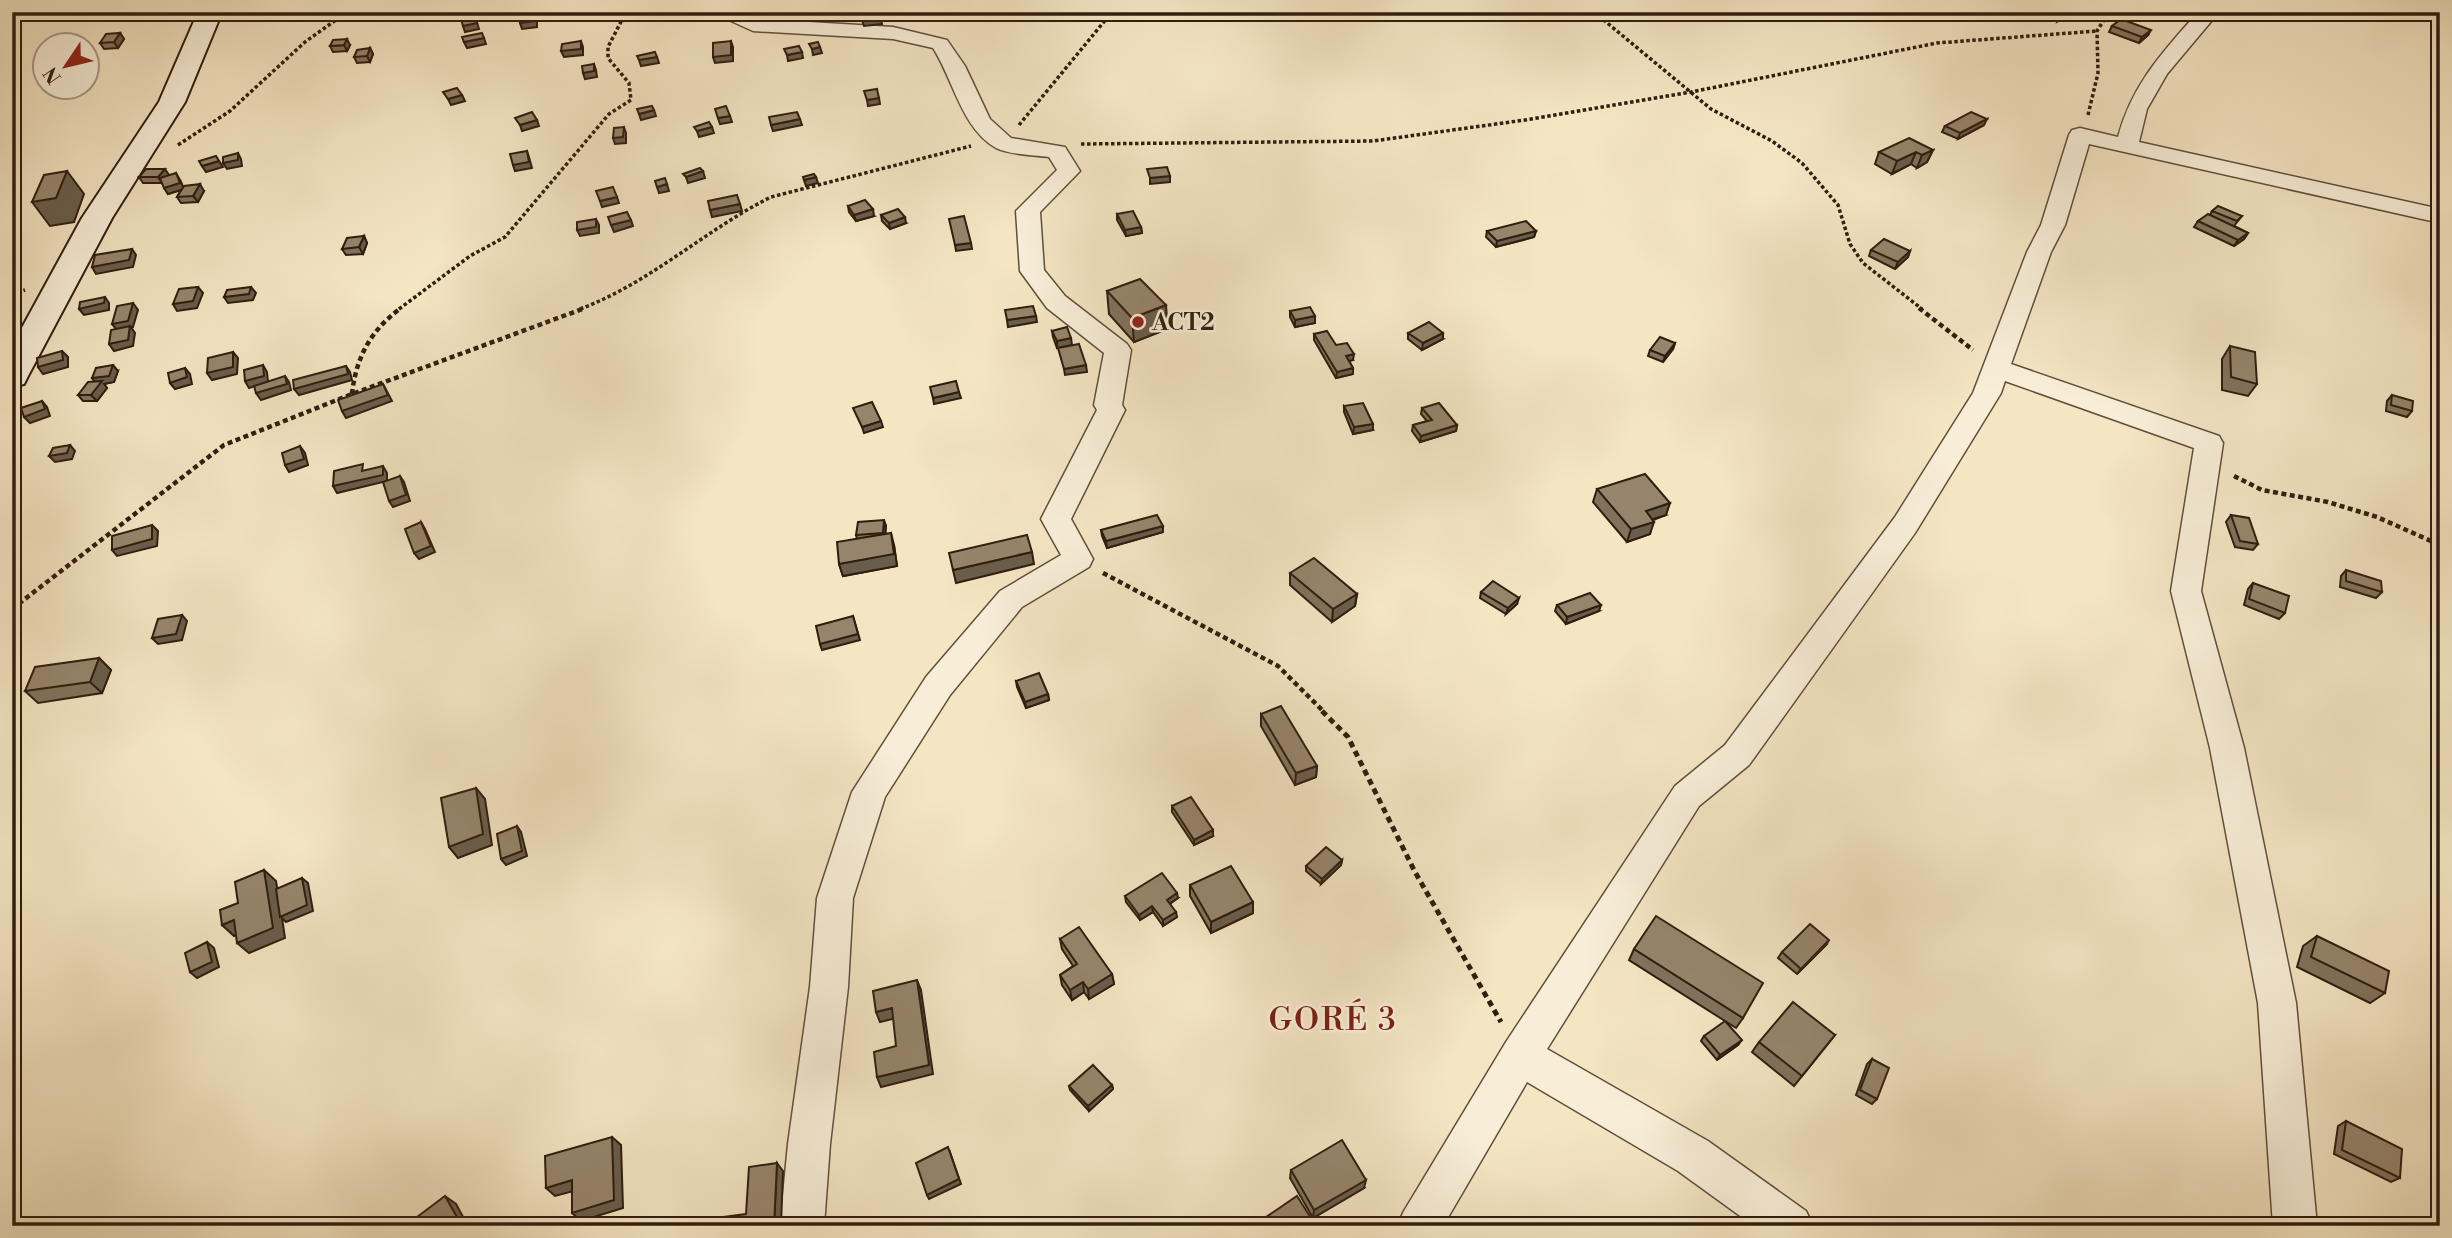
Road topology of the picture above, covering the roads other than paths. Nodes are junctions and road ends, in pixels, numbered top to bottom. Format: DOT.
graph roads {
  1 [pos="210,12"];
  2 [pos="727,12"];
  3 [pos="2209,12"];
  4 [pos="2127,145"];
  5 [pos="2440,216"];
  6 [pos="1998,369"];
  7 [pos="12,376"];
  8 [pos="1520,1056"];
  9 [pos="802,1226"];
  10 [pos="1419,1226"];
  11 [pos="1791,1226"];
  12 [pos="2295,1226"];
  1 -- 7 [label="main road"];
  2 -- 9 [label="street"];
  3 -- 4 [label="street"];
  4 -- 5 [label="street"];
  4 -- 6 [label="street"];
  6 -- 8 [label="street"];
  6 -- 12 [label="street"];
  8 -- 10 [label="street"];
  8 -- 11 [label="street"];
}
